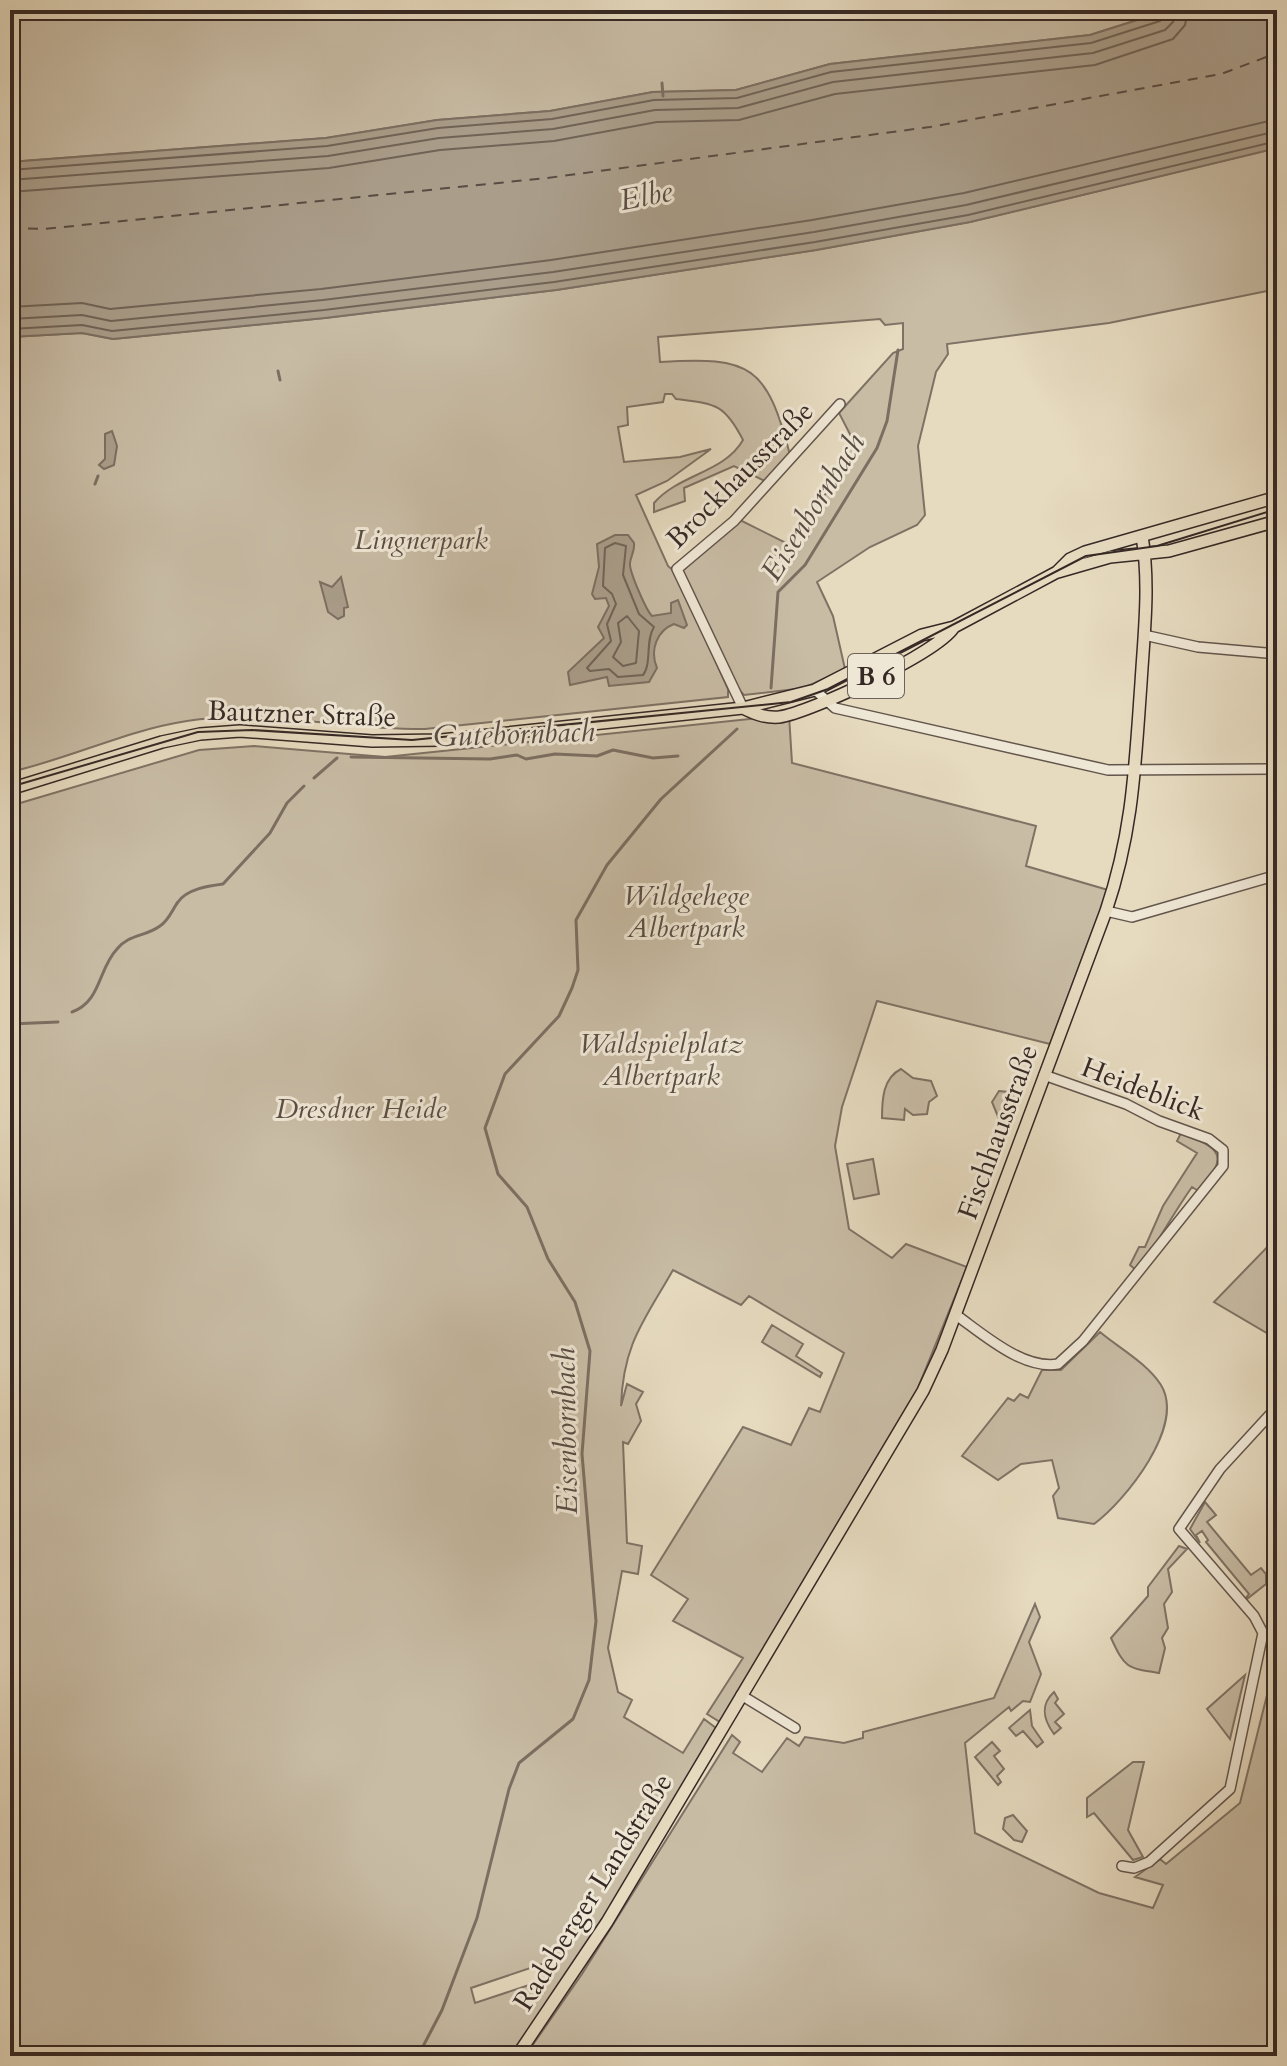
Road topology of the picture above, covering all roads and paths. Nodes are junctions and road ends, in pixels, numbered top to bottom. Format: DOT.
graph roads {
  1 [pos="840,404"];
  2 [pos="1277,497"];
  3 [pos="1277,521"];
  4 [pos="1142,536"];
  5 [pos="1145,555"];
  6 [pos="1057,572"];
  7 [pos="954,627"];
  8 [pos="1144,635"];
  9 [pos="1277,654"];
  10 [pos="815,690"];
  11 [pos="827,701"];
  12 [pos="743,708"];
  13 [pos="1277,769"];
  14 [pos="1136,771"];
  15 [pos="10,789"];
  16 [pos="1277,875"];
  17 [pos="1106,911"];
  18 [pos="1044,1075"];
  19 [pos="956,1315"];
  20 [pos="1277,1407"];
  21 [pos="741,1695"];
  22 [pos="795,1728"];
  23 [pos="708,1752"];
  24 [pos="1122,1866"];
  25 [pos="517,2056"];
  1 -- 12 [label="street, Brockhausstraße"];
  2 -- 4 [label="main road, Bautzner Straße / B 6"];
  3 -- 5 [label="main road, Bautzner Straße / B 6"];
  4 -- 5 [label="main road, Fischhausstraße"];
  4 -- 6 [label="main road, Bautzner Straße / B 6"];
  5 -- 6 [label="main road, Bautzner Straße / B 6"];
  5 -- 8 [label="main road, Fischhausstraße"];
  6 -- 7 [label="main road, Bautzner Straße / B 6"];
  7 -- 10 [label="main road, Bautzner Straße / B 6"];
  7 -- 11 [label="main road, Bautzner Straße / B 6"];
  8 -- 9 [label="street"];
  8 -- 14 [label="main road, Fischhausstraße"];
  10 -- 11 [label="street"];
  10 -- 12 [label="main road, Bautzner Straße / B 6"];
  11 -- 12 [label="main road, Bautzner Straße / B 6"];
  11 -- 14 [label="street"];
  12 -- 15 [label="main road, Bautzner Straße / B 6"];
  13 -- 14 [label="street"];
  14 -- 17 [label="main road, Fischhausstraße"];
  16 -- 17 [label="street"];
  17 -- 18 [label="main road, Fischhausstraße"];
  18 -- 19 [label="main road, Fischhausstraße"];
  18 -- 19 [label="street, Heideblick"];
  19 -- 21 [label="main road, Fischhausstraße"];
  20 -- 24 [label="street"];
  21 -- 22 [label="street"];
  21 -- 23 [label="main road, Fischhausstraße"];
  23 -- 25 [label="main road, Radeberger Landstraße"];
}
